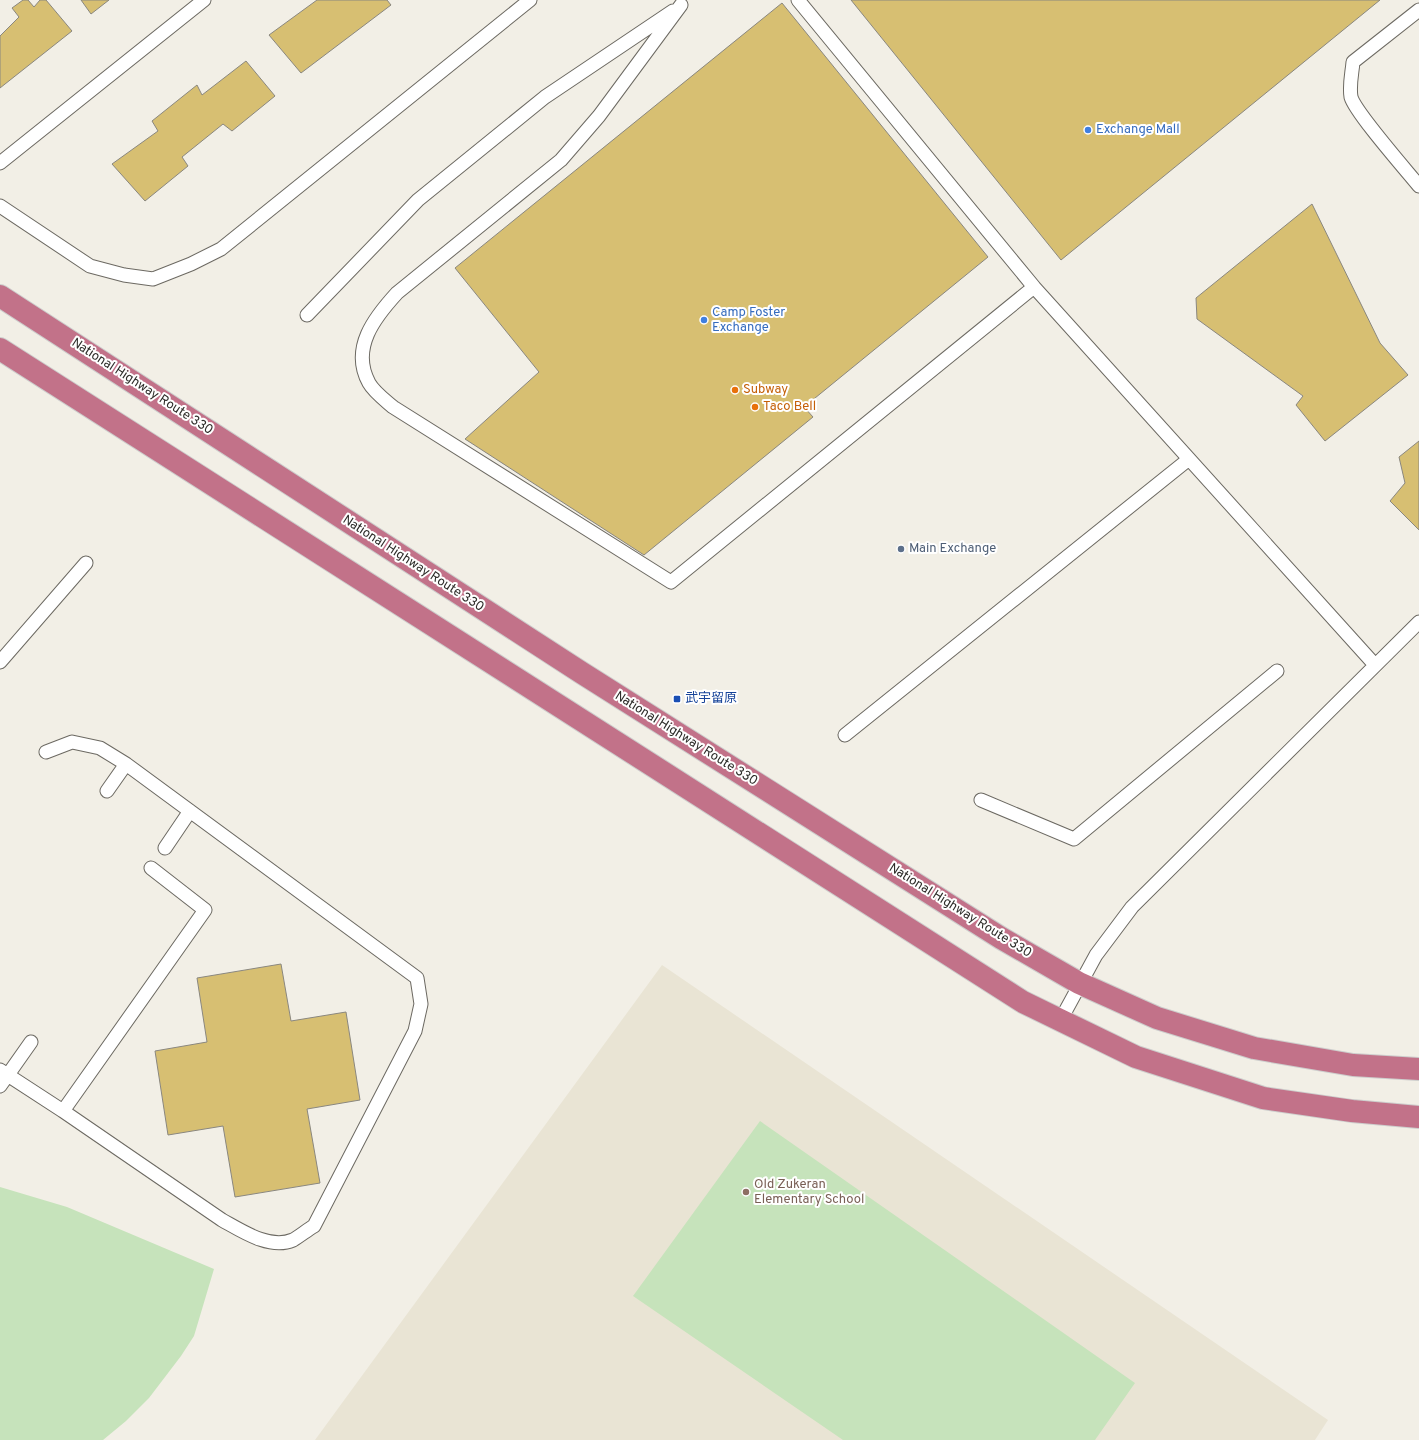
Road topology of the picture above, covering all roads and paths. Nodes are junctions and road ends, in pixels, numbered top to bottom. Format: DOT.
graph roads {
  1 [pos="204,0"];
  2 [pos="530,0"];
  3 [pos="798,0"];
  4 [pos="684,2"];
  5 [pos="1419,10"];
  6 [pos="0,162"];
  7 [pos="1419,186"];
  8 [pos="0,206"];
  9 [pos="1034,287"];
  10 [pos="0,296"];
  11 [pos="307,315"];
  12 [pos="0,349"];
  13 [pos="1189,459"];
  14 [pos="86,562"];
  15 [pos="1419,622"];
  16 [pos="0,662"];
  17 [pos="1375,665"];
  18 [pos="1277,671"];
  19 [pos="845,735"];
  20 [pos="46,752"];
  21 [pos="126,764"];
  22 [pos="107,791"];
  23 [pos="981,800"];
  24 [pos="190,811"];
  25 [pos="164,848"];
  26 [pos="151,868"];
  27 [pos="1079,983"];
  28 [pos="1060,1021"];
  29 [pos="32,1042"];
  30 [pos="1419,1069"];
  31 [pos="4,1072"];
  32 [pos="0,1086"];
  33 [pos="63,1111"];
  34 [pos="1419,1117"];
  1 -- 6 [label="lane"];
  2 -- 8 [label="lane"];
  3 -- 9 [label="lane"];
  4 -- 9 [label="lane"];
  4 -- 11 [label="lane"];
  5 -- 7 [label="lane"];
  9 -- 13 [label="lane"];
  10 -- 27 [label="highway, National Highway Route 330"];
  12 -- 28 [label="highway"];
  13 -- 17 [label="lane"];
  13 -- 19 [label="lane"];
  14 -- 16 [label="lane"];
  15 -- 17 [label="lane"];
  17 -- 27 [label="lane"];
  18 -- 23 [label="lane"];
  20 -- 21 [label="lane"];
  21 -- 22 [label="lane"];
  21 -- 24 [label="lane"];
  24 -- 25 [label="lane"];
  24 -- 33 [label="lane"];
  26 -- 33 [label="lane"];
  27 -- 28 [label="lane"];
  27 -- 30 [label="highway, National Highway Route 330"];
  28 -- 34 [label="highway"];
  29 -- 31 [label="lane"];
  31 -- 32 [label="lane"];
  31 -- 33 [label="lane"];
}
